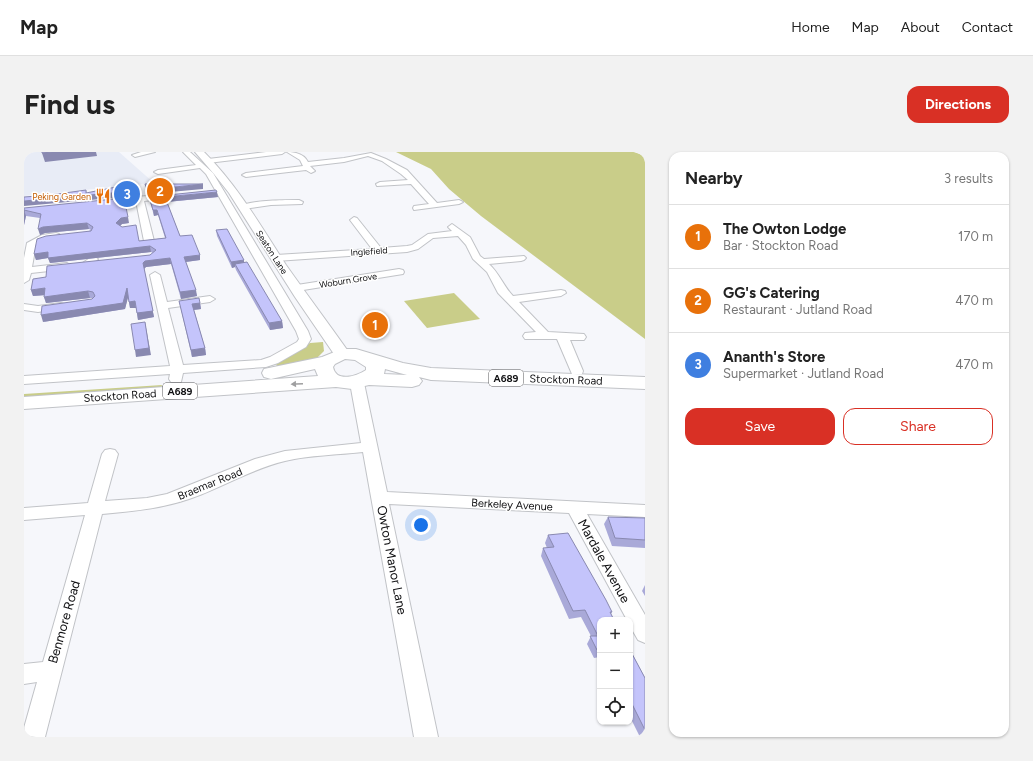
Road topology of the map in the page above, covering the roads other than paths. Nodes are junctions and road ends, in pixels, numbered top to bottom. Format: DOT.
graph roads {
  1 [pos="152,152"];
  2 [pos="186,152"];
  3 [pos="199,152"];
  4 [pos="282,152"];
  5 [pos="290,152"];
  6 [pos="340,152"];
  7 [pos="381,152"];
  8 [pos="369,154"];
  9 [pos="134,155"];
  10 [pos="351,159"];
  11 [pos="205,163"];
  12 [pos="308,168"];
  13 [pos="155,172"];
  14 [pos="246,176"];
  15 [pos="414,182"];
  16 [pos="380,184"];
  17 [pos="233,189"];
  18 [pos="215,191"];
  19 [pos="176,195"];
  20 [pos="140,199"];
  21 [pos="460,202"];
  22 [pos="96,203"];
  23 [pos="303,203"];
  24 [pos="435,204"];
  25 [pos="242,206"];
  26 [pos="417,208"];
  27 [pos="354,220"];
  28 [pos="145,225"];
  29 [pos="135,226"];
  30 [pos="372,228"];
  31 [pos="362,230"];
  32 [pos="67,235"];
  33 [pos="149,241"];
  34 [pos="379,251"];
  35 [pos="276,258"];
  36 [pos="521,258"];
  37 [pos="482,262"];
  38 [pos="93,263"];
  39 [pos="399,272"];
  40 [pos="25,275"];
  41 [pos="155,275"];
  42 [pos="297,288"];
  43 [pos="561,293"];
  44 [pos="543,295"];
  45 [pos="210,299"];
  46 [pos="510,300"];
  47 [pos="552,303"];
  48 [pos="75,304"];
  49 [pos="162,306"];
  50 [pos="24,307"];
  51 [pos="545,335"];
  52 [pos="529,336"];
  53 [pos="562,336"];
  54 [pos="580,337"];
  55 [pos="302,344"];
  56 [pos="334,358"];
  57 [pos="368,358"];
  58 [pos="577,371"];
  59 [pos="176,375"];
  60 [pos="24,380"];
  61 [pos="335,381"];
  62 [pos="363,381"];
  63 [pos="645,383"];
  64 [pos="24,391"];
  65 [pos="645,395"];
  66 [pos="24,403"];
  67 [pos="370,447"];
  68 [pos="110,454"];
  69 [pos="380,498"];
  70 [pos="96,507"];
  71 [pos="575,508"];
  72 [pos="645,511"];
  73 [pos="24,514"];
  74 [pos="645,634"];
  75 [pos="50,671"];
  76 [pos="24,674"];
  77 [pos="33,737"];
  78 [pos="426,737"];
  1 -- 9 [label="street"];
  2 -- 11 [label="street, Seaton Lane"];
  3 -- 11 [label="main road, Seaton Lane"];
  4 -- 11 [label="street"];
  5 -- 12 [label="street"];
  6 -- 10 [label="street"];
  7 -- 8 [label="street"];
  8 -- 10 [label="street"];
  8 -- 15 [label="street"];
  10 -- 12 [label="street"];
  11 -- 13 [label="street"];
  11 -- 17 [label="main road, Seaton Lane"];
  11 -- 18 [label="street, Seaton Lane"];
  12 -- 14 [label="street"];
  15 -- 16 [label="street"];
  15 -- 24 [label="street"];
  17 -- 18 [label="street"];
  17 -- 25 [label="main road, Seaton Lane"];
  18 -- 55 [label="street, Seaton Lane"];
  19 -- 20 [label="street"];
  20 -- 22 [label="street"];
  20 -- 28 [label="street"];
  21 -- 24 [label="street"];
  23 -- 25 [label="street"];
  24 -- 26 [label="street"];
  25 -- 35 [label="main road, Seaton Lane"];
  27 -- 31 [label="street"];
  28 -- 29 [label="street"];
  28 -- 33 [label="street"];
  30 -- 31 [label="street"];
  31 -- 34 [label="street"];
  32 -- 40 [label="street"];
  34 -- 35 [label="street, Inglefield"];
  34 -- 37 [label="street, Inglefield"];
  35 -- 42 [label="main road, Seaton Lane"];
  36 -- 37 [label="street"];
  37 -- 46 [label="street, Inglefield"];
  38 -- 40 [label="street"];
  39 -- 42 [label="street, Woburn Grove"];
  41 -- 49 [label="street"];
  42 -- 56 [label="main road, Seaton Lane"];
  43 -- 44 [label="street"];
  44 -- 46 [label="street"];
  44 -- 47 [label="street"];
  45 -- 49 [label="street"];
  46 -- 51 [label="street, Inglefield"];
  48 -- 50 [label="street"];
  49 -- 59 [label="street"];
  51 -- 52 [label="street"];
  51 -- 53 [label="street"];
  53 -- 54 [label="street"];
  53 -- 58 [label="street"];
  55 -- 59 [label="street, Stockton Road"];
  56 -- 57 [label="highway, Stockton Road"];
  56 -- 59 [label="highway, Stockton Road / A689"];
  56 -- 61 [label="highway"];
  57 -- 62 [label="highway"];
  57 -- 63 [label="highway, Stockton Road / A689"];
  59 -- 60 [label="street, Stockton Road"];
  59 -- 64 [label="highway, Stockton Road / A689"];
  61 -- 62 [label="highway, Stockton Road"];
  61 -- 66 [label="highway, Stockton Road / A689, one-way"];
  62 -- 65 [label="highway, Stockton Road / A689"];
  62 -- 67 [label="street, Owton Manor Lane"];
  67 -- 69 [label="street, Owton Manor Lane"];
  67 -- 70 [label="street, Braemar Road"];
  68 -- 70 [label="street, Benmore Road"];
  69 -- 71 [label="street, Berkeley Avenue"];
  69 -- 78 [label="street, Owton Manor Lane"];
  70 -- 73 [label="street, Braemar Road"];
  70 -- 75 [label="street, Benmore Road"];
  71 -- 72 [label="street, Berkeley Avenue"];
  71 -- 74 [label="street, Mardale Avenue"];
  75 -- 76 [label="street"];
  75 -- 77 [label="street, Benmore Road"];
}
